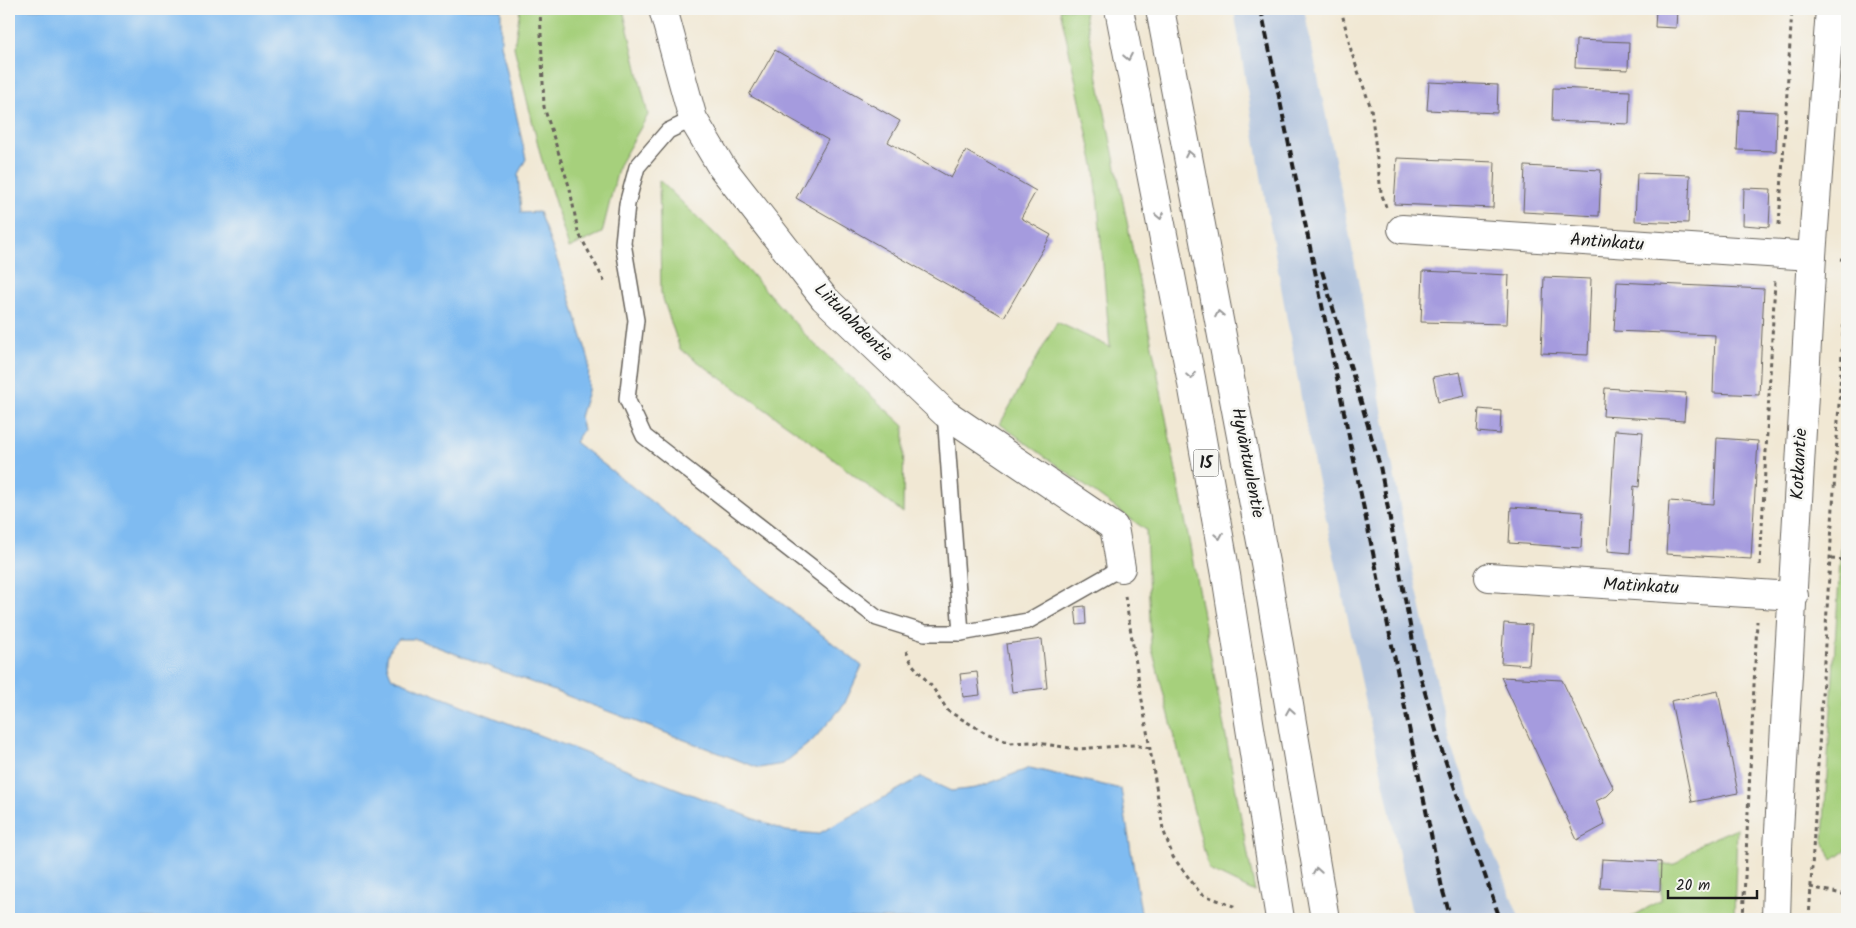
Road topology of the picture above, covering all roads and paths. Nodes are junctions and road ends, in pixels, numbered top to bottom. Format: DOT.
graph roads {
  1 [pos="540,9"];
  2 [pos="663,9"];
  3 [pos="1119,9"];
  4 [pos="1160,9"];
  5 [pos="1341,9"];
  6 [pos="1792,9"];
  7 [pos="1830,9"];
  8 [pos="693,119"];
  9 [pos="1402,230"];
  10 [pos="1777,254"];
  11 [pos="1812,256"];
  12 [pos="1847,266"];
  13 [pos="610,290"];
  14 [pos="944,413"];
  15 [pos="1831,559"];
  16 [pos="1847,560"];
  17 [pos="1121,568"];
  18 [pos="1489,577"];
  19 [pos="1758,594"];
  20 [pos="1794,596"];
  21 [pos="894,623"];
  22 [pos="961,633"];
  23 [pos="1150,748"];
  24 [pos="1810,887"];
  25 [pos="1847,893"];
  26 [pos="1236,907"];
  27 [pos="1280,919"];
  28 [pos="1324,919"];
  29 [pos="1743,919"];
  30 [pos="1776,919"];
  31 [pos="1809,919"];
  1 -- 13 [label="path"];
  2 -- 8 [label="main road, Liitulahdentie"];
  3 -- 27 [label="main road, 15, one-way"];
  28 -- 4 [label="main road, Hyväntuulentie / 15, one-way"];
  5 -- 9 [label="path"];
  6 -- 10 [label="path"];
  7 -- 11 [label="main road, Kotkantie"];
  8 -- 14 [label="main road, Liitulahdentie"];
  8 -- 21 [label="lane"];
  9 -- 10 [label="main road, Antinkatu"];
  10 -- 11 [label="main road, Antinkatu"];
  10 -- 19 [label="path"];
  11 -- 20 [label="main road, Kotkantie"];
  12 -- 15 [label="path"];
  14 -- 17 [label="main road, Liitulahdentie"];
  14 -- 22 [label="lane"];
  15 -- 16 [label="path"];
  15 -- 24 [label="path"];
  17 -- 22 [label="lane"];
  17 -- 23 [label="path"];
  18 -- 19 [label="main road, Matinkatu"];
  19 -- 20 [label="main road, Matinkatu"];
  19 -- 29 [label="path"];
  20 -- 30 [label="main road, Kotkantie"];
  21 -- 22 [label="lane"];
  21 -- 23 [label="path"];
  23 -- 26 [label="path"];
  24 -- 25 [label="path"];
  24 -- 31 [label="path"];
}
